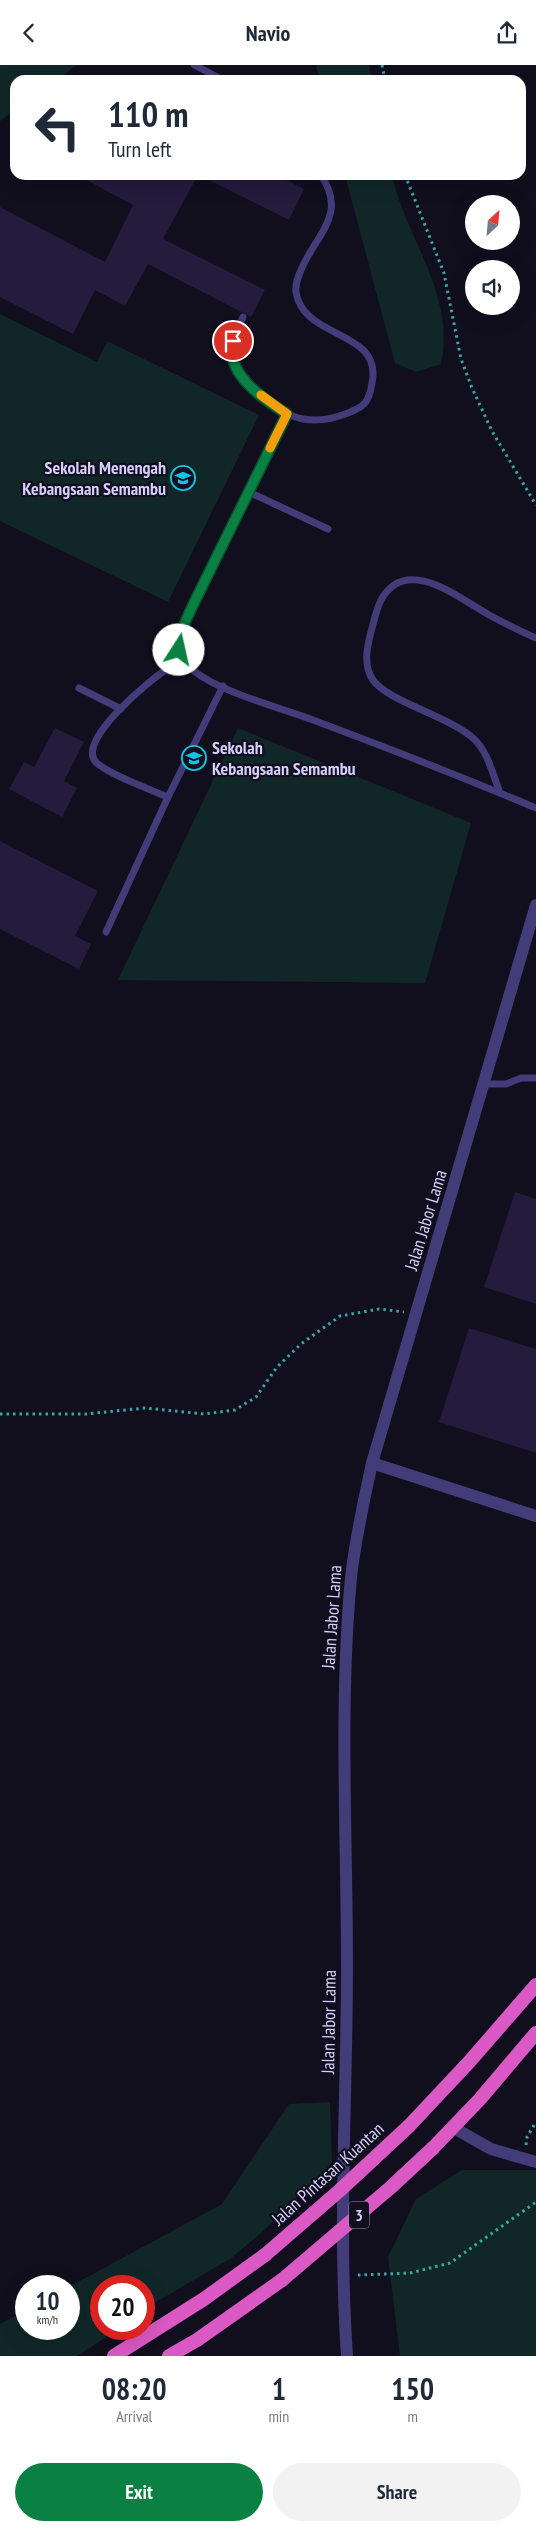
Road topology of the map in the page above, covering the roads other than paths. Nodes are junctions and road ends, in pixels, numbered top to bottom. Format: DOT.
graph roads {
  1 [pos="194,65"];
  2 [pos="213,75"];
  3 [pos="324,180"];
  4 [pos="243,317"];
  5 [pos="287,414"];
  6 [pos="249,492"];
  7 [pos="328,529"];
  8 [pos="536,638"];
  9 [pos="185,661"];
  10 [pos="223,686"];
  11 [pos="79,688"];
  12 [pos="121,709"];
  13 [pos="500,793"];
  14 [pos="168,797"];
  15 [pos="536,808"];
  16 [pos="536,905"];
  17 [pos="106,932"];
  18 [pos="536,1078"];
  19 [pos="485,1084"];
  20 [pos="372,1463"];
  21 [pos="536,1516"];
  22 [pos="536,1985"];
  23 [pos="536,2033"];
  24 [pos="454,2127"];
  25 [pos="536,2162"];
  26 [pos="114,2356"];
  27 [pos="169,2356"];
  28 [pos="347,2356"];
  1 -- 2 [label="lane"];
  3 -- 5 [label="lane"];
  4 -- 5 [label="lane"];
  5 -- 6 [label="lane"];
  6 -- 7 [label="lane"];
  6 -- 9 [label="lane"];
  8 -- 13 [label="lane"];
  9 -- 10 [label="lane"];
  9 -- 12 [label="lane"];
  10 -- 13 [label="lane"];
  10 -- 14 [label="lane"];
  11 -- 12 [label="lane"];
  12 -- 14 [label="lane"];
  13 -- 15 [label="lane"];
  14 -- 17 [label="lane"];
  16 -- 19 [label="street, Jalan Jabor Lama"];
  18 -- 19 [label="lane"];
  19 -- 20 [label="street, Jalan Jabor Lama"];
  20 -- 21 [label="street"];
  20 -- 28 [label="street, Jalan Jabor Lama"];
  22 -- 26 [label="highway, Jalan Pintasan Kuantan / 3, bridge"];
  23 -- 24 [label="highway, 3"];
  24 -- 25 [label="street"];
  24 -- 27 [label="highway, 3, bridge"];
}
